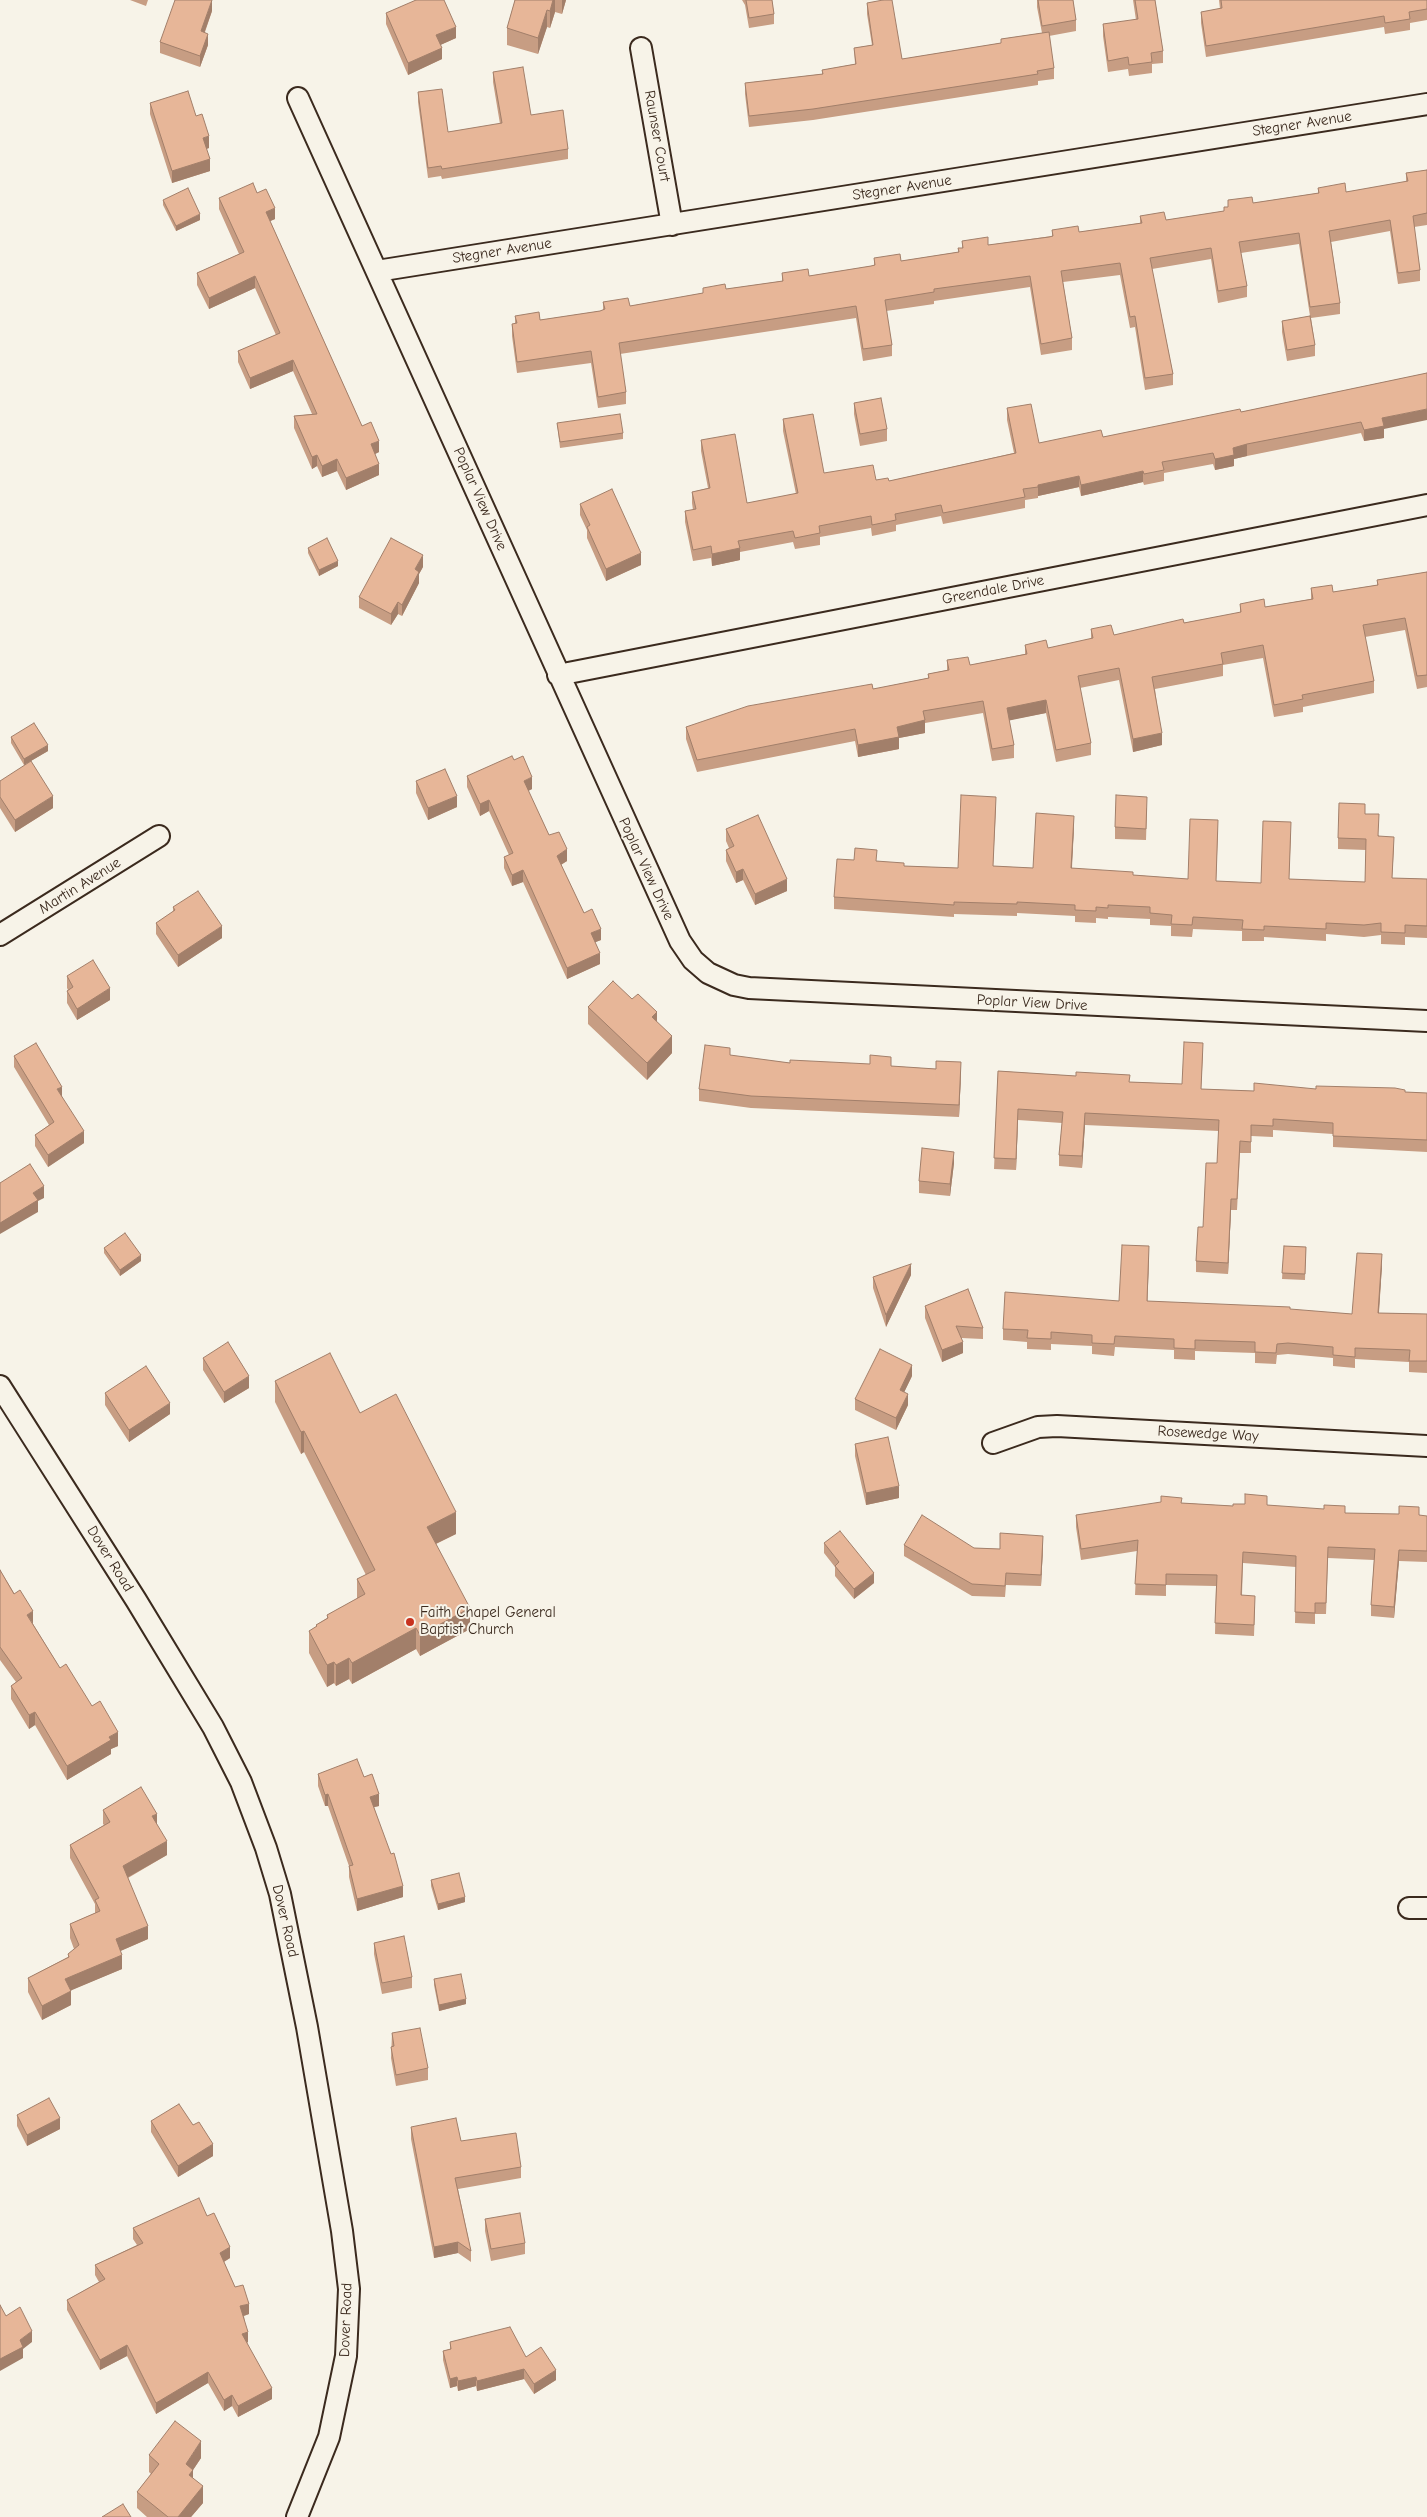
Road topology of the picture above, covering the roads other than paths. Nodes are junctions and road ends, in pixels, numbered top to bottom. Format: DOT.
graph roads {
  1 [pos="641,48"];
  2 [pos="298,98"];
  3 [pos="1427,104"];
  4 [pos="672,225"];
  5 [pos="377,271"];
  6 [pos="1427,506"];
  7 [pos="558,675"];
  8 [pos="159,836"];
  9 [pos="0,935"];
  10 [pos="1427,1022"];
  11 [pos="0,1386"];
  12 [pos="992,1443"];
  13 [pos="1427,1446"];
  14 [pos="297,2517"];
  1 -- 4 [label="street, Raunser Court"];
  2 -- 5 [label="street, Poplar View Drive"];
  3 -- 4 [label="street, Stegner Avenue"];
  4 -- 5 [label="street, Stegner Avenue"];
  5 -- 7 [label="street, Poplar View Drive"];
  6 -- 7 [label="street, Greendale Drive"];
  7 -- 10 [label="street, Poplar View Drive"];
  8 -- 9 [label="street, Martin Avenue"];
  11 -- 14 [label="street, Dover Road"];
  12 -- 13 [label="street, Rosewedge Way"];
}
